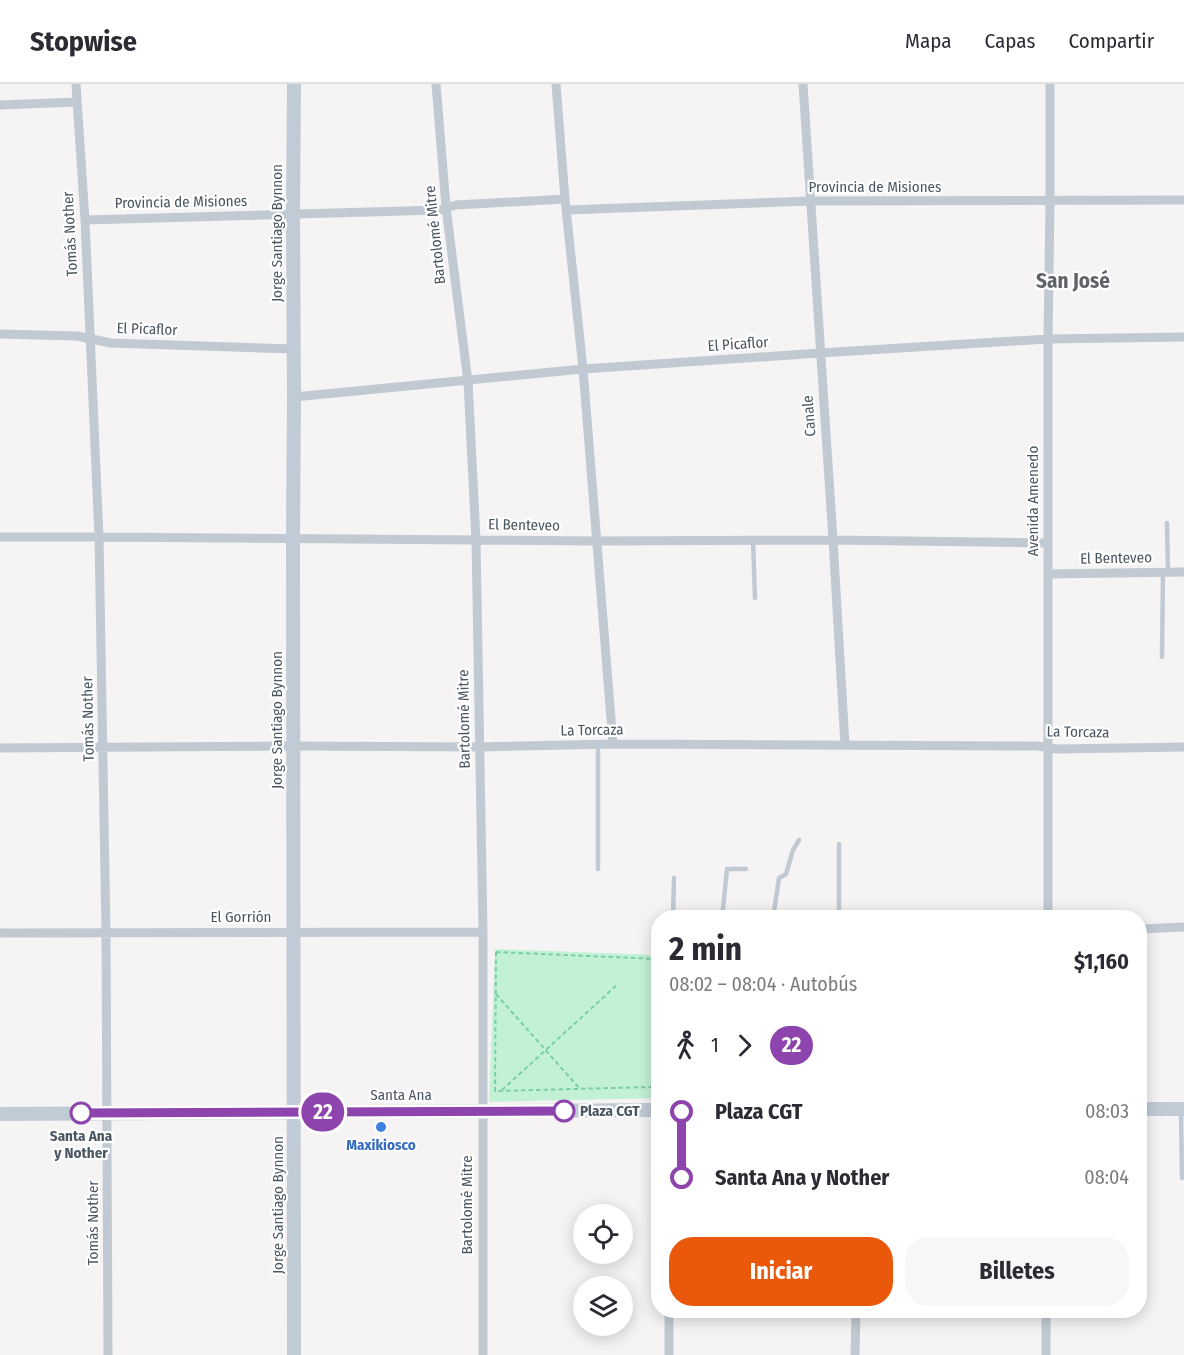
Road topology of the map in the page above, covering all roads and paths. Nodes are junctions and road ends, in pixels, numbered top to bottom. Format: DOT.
graph roads {
  1 [pos="76,84"];
  2 [pos="294,84"];
  3 [pos="436,84"];
  4 [pos="556,84"];
  5 [pos="802,84"];
  6 [pos="1050,84"];
  7 [pos="77,102"];
  8 [pos="0,105"];
  9 [pos="566,199"];
  10 [pos="1184,200"];
  11 [pos="810,201"];
  12 [pos="1050,201"];
  13 [pos="446,207"];
  14 [pos="567,210"];
  15 [pos="293,214"];
  16 [pos="85,220"];
  17 [pos="0,334"];
  18 [pos="1184,337"];
  19 [pos="90,338"];
  20 [pos="1048,339"];
  21 [pos="293,349"];
  22 [pos="820,353"];
  23 [pos="583,369"];
  24 [pos="468,381"];
  25 [pos="294,397"];
  26 [pos="1167,523"];
  27 [pos="0,537"];
  28 [pos="99,537"];
  29 [pos="293,539"];
  30 [pos="476,540"];
  31 [pos="833,540"];
  32 [pos="597,541"];
  33 [pos="753,541"];
  34 [pos="1048,543"];
  35 [pos="1165,572"];
  36 [pos="1184,572"];
  37 [pos="1048,574"];
  38 [pos="755,598"];
  39 [pos="1161,657"];
  40 [pos="613,744"];
  41 [pos="598,745"];
  42 [pos="845,745"];
  43 [pos="294,746"];
  44 [pos="479,747"];
  45 [pos="1047,747"];
  46 [pos="1184,747"];
  47 [pos="0,748"];
  48 [pos="103,748"];
  49 [pos="799,840"];
  50 [pos="839,844"];
  51 [pos="598,868"];
  52 [pos="746,869"];
  53 [pos="674,878"];
  54 [pos="673,910"];
  55 [pos="723,910"];
  56 [pos="774,910"];
  57 [pos="839,910"];
  58 [pos="1048,910"];
  59 [pos="1184,927"];
  60 [pos="1147,928"];
  61 [pos="105,932"];
  62 [pos="483,932"];
  63 [pos="0,933"];
  64 [pos="294,933"];
  65 [pos="483,952"];
  66 [pos="496,952"];
  67 [pos="651,959"];
  68 [pos="618,984"];
  69 [pos="496,994"];
  70 [pos="546,1050"];
  71 [pos="651,1087"];
  72 [pos="580,1089"];
  73 [pos="502,1090"];
  74 [pos="1147,1109"];
  75 [pos="1183,1109"];
  76 [pos="651,1110"];
  77 [pos="295,1112"];
  78 [pos="482,1112"];
  79 [pos="107,1113"];
  80 [pos="0,1114"];
  81 [pos="1182,1178"];
  82 [pos="669,1318"];
  83 [pos="856,1318"];
  84 [pos="1046,1318"];
  85 [pos="108,1355"];
  86 [pos="294,1355"];
  87 [pos="483,1355"];
  88 [pos="669,1355"];
  89 [pos="855,1355"];
  90 [pos="1046,1355"];
  1 -- 7 [label="street, Tomás Nother"];
  2 -- 15 [label="street, Jorge Santiago Bynnon"];
  3 -- 13 [label="street, Bartolomé Mitre"];
  4 -- 9 [label="street"];
  5 -- 11 [label="street, Canale"];
  6 -- 12 [label="street, Avenida Amenedo"];
  7 -- 8 [label="street"];
  7 -- 16 [label="street, Tomás Nother"];
  9 -- 13 [label="street, Provincia de Misiones"];
  9 -- 14 [label="street"];
  10 -- 12 [label="street, Provincia de Misiones"];
  11 -- 12 [label="street, Provincia de Misiones"];
  11 -- 14 [label="street, Provincia de Misiones"];
  11 -- 22 [label="street, Canale"];
  12 -- 20 [label="street, Avenida Amenedo"];
  13 -- 15 [label="street, Provincia de Misiones"];
  13 -- 24 [label="street, Bartolomé Mitre"];
  14 -- 23 [label="street"];
  15 -- 16 [label="street, Provincia de Misiones"];
  15 -- 21 [label="street, Jorge Santiago Bynnon"];
  16 -- 19 [label="street, Tomás Nother"];
  17 -- 19 [label="street, El Picaflor"];
  18 -- 20 [label="street, El Picaflor"];
  19 -- 21 [label="street, El Picaflor"];
  19 -- 28 [label="street, Tomás Nother"];
  20 -- 22 [label="street, El Picaflor"];
  20 -- 34 [label="street, Avenida Amenedo"];
  21 -- 25 [label="street, Jorge Santiago Bynnon"];
  22 -- 23 [label="street, El Picaflor"];
  22 -- 31 [label="street, Canale"];
  23 -- 24 [label="street, El Picaflor"];
  23 -- 32 [label="street"];
  24 -- 25 [label="street, El Picaflor"];
  24 -- 30 [label="street, Bartolomé Mitre"];
  25 -- 29 [label="street, Jorge Santiago Bynnon"];
  26 -- 35 [label="lane"];
  27 -- 28 [label="street, El Benteveo"];
  28 -- 29 [label="street, El Benteveo"];
  28 -- 48 [label="street, Tomás Nother"];
  29 -- 30 [label="street, El Benteveo"];
  29 -- 43 [label="street, Jorge Santiago Bynnon"];
  30 -- 32 [label="street, El Benteveo"];
  30 -- 44 [label="street, Bartolomé Mitre"];
  31 -- 33 [label="street, El Benteveo"];
  31 -- 34 [label="street, El Benteveo"];
  31 -- 42 [label="street, Canale"];
  32 -- 33 [label="street, El Benteveo"];
  32 -- 40 [label="street"];
  33 -- 38 [label="lane"];
  34 -- 37 [label="street, Avenida Amenedo"];
  35 -- 36 [label="street, El Benteveo"];
  35 -- 37 [label="street, El Benteveo"];
  35 -- 39 [label="lane"];
  37 -- 45 [label="street, Avenida Amenedo"];
  40 -- 41 [label="street, La Torcaza"];
  40 -- 42 [label="street, La Torcaza"];
  41 -- 44 [label="street, La Torcaza"];
  41 -- 51 [label="lane"];
  42 -- 45 [label="street, La Torcaza"];
  43 -- 44 [label="street, La Torcaza"];
  43 -- 48 [label="street, La Torcaza"];
  43 -- 64 [label="street, Jorge Santiago Bynnon"];
  44 -- 62 [label="street, Bartolomé Mitre"];
  45 -- 46 [label="street, La Torcaza"];
  45 -- 58 [label="street, Avenida Amenedo"];
  47 -- 48 [label="street, La Torcaza"];
  48 -- 61 [label="street, Tomás Nother"];
  49 -- 56 [label="lane"];
  50 -- 57 [label="lane"];
  52 -- 55 [label="lane"];
  53 -- 54 [label="lane"];
  59 -- 60 [label="street"];
  61 -- 63 [label="street, El Gorrión"];
  61 -- 64 [label="street, El Gorrión"];
  61 -- 79 [label="street, Tomás Nother"];
  62 -- 64 [label="street, El Gorrión"];
  62 -- 65 [label="street, Bartolomé Mitre"];
  64 -- 77 [label="street, Jorge Santiago Bynnon"];
  65 -- 66 [label="path"];
  65 -- 78 [label="street, Bartolomé Mitre"];
  66 -- 67 [label="path"];
  66 -- 69 [label="path"];
  68 -- 70 [label="path"];
  69 -- 70 [label="path"];
  69 -- 73 [label="path"];
  70 -- 72 [label="path"];
  70 -- 73 [label="path"];
  71 -- 72 [label="path"];
  72 -- 73 [label="path"];
  74 -- 75 [label="street"];
  75 -- 81 [label="lane"];
  76 -- 78 [label="street, Santa Ana"];
  77 -- 78 [label="street, Santa Ana"];
  77 -- 79 [label="street, Santa Ana"];
  77 -- 86 [label="street, Jorge Santiago Bynnon"];
  78 -- 87 [label="street, Bartolomé Mitre"];
  79 -- 80 [label="street, Santa Ana"];
  79 -- 85 [label="street, Tomás Nother"];
  82 -- 88 [label="street"];
  83 -- 89 [label="street"];
  84 -- 90 [label="street"];
}
